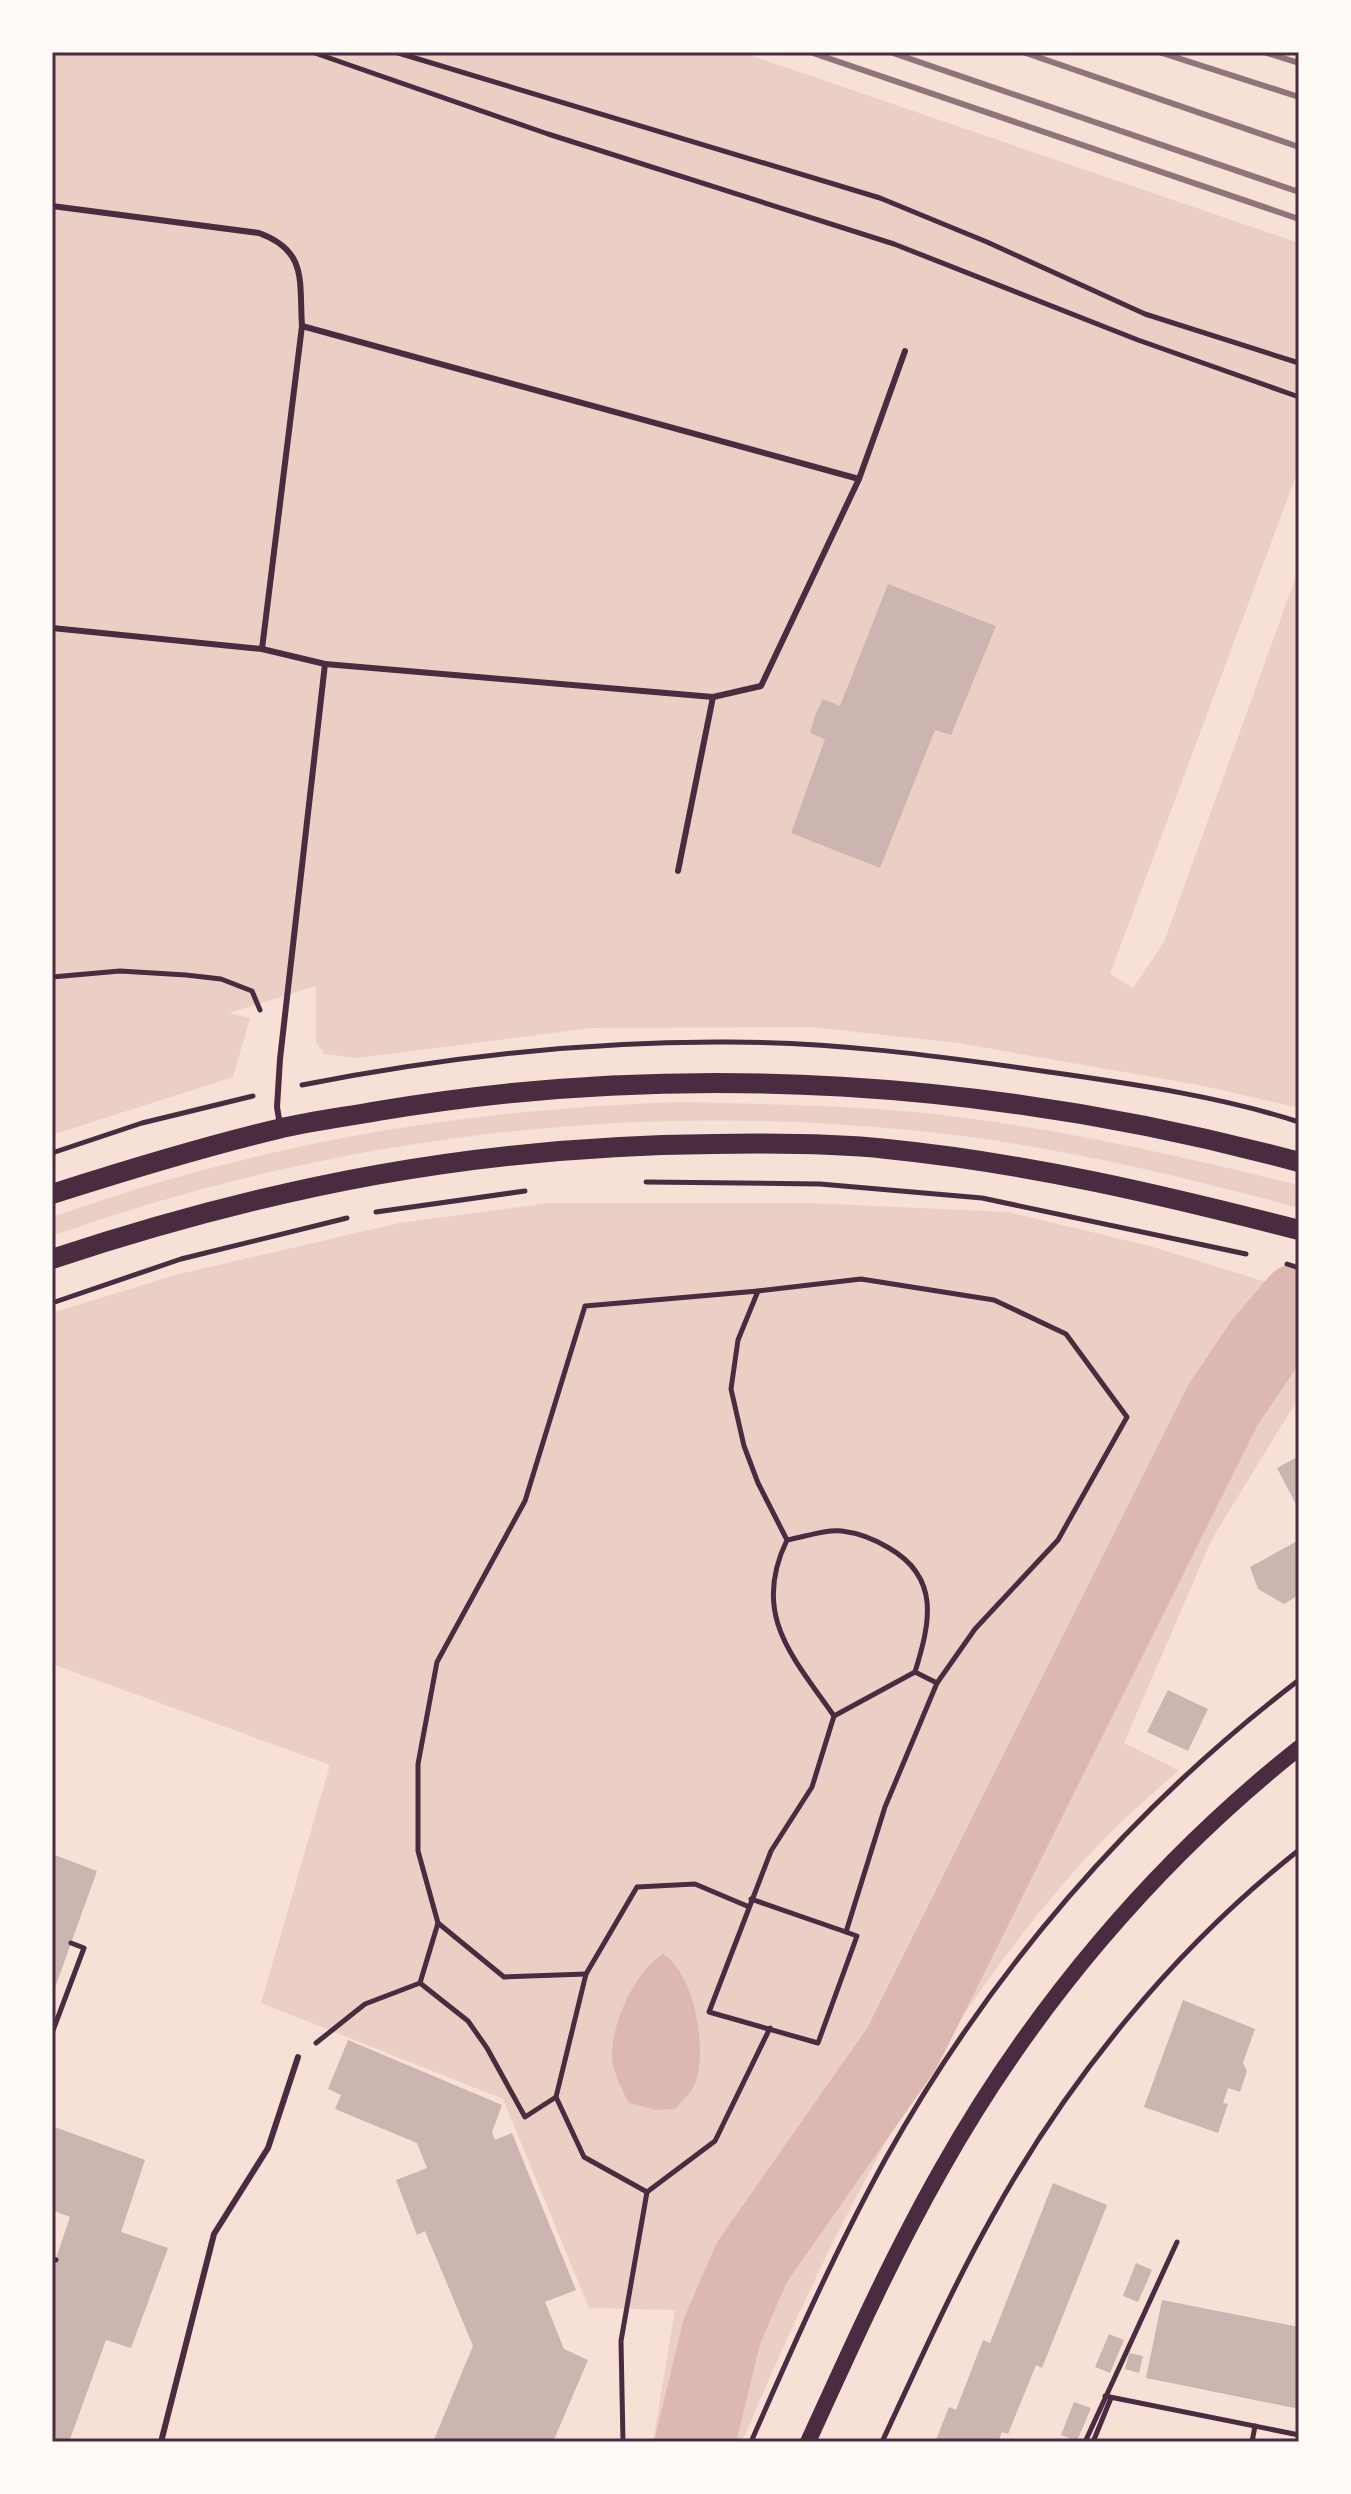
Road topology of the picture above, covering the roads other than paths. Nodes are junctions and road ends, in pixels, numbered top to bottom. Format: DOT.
graph roads {
  1 [pos="52,206"];
  2 [pos="302,326"];
  3 [pos="905,351"];
  4 [pos="859,479"];
  5 [pos="52,628"];
  6 [pos="262,649"];
  7 [pos="325,664"];
  8 [pos="713,697"];
  9 [pos="678,871"];
  10 [pos="280,1128"];
  11 [pos="1299,1162"];
  12 [pos="52,1194"];
  13 [pos="1299,1230"];
  14 [pos="52,1259"];
  15 [pos="1299,1748"];
  16 [pos="298,2057"];
  17 [pos="161,2442"];
  18 [pos="808,2442"];
  1 -- 2 [label="lane"];
  2 -- 4 [label="lane"];
  2 -- 6 [label="lane"];
  3 -- 4 [label="lane"];
  4 -- 8 [label="lane"];
  5 -- 6 [label="lane"];
  6 -- 7 [label="lane"];
  7 -- 8 [label="lane"];
  7 -- 10 [label="lane"];
  8 -- 9 [label="lane"];
  10 -- 11 [label="main road"];
  10 -- 12 [label="main road"];
  13 -- 14 [label="main road"];
  15 -- 18 [label="main road"];
  16 -- 17 [label="lane"];
}
